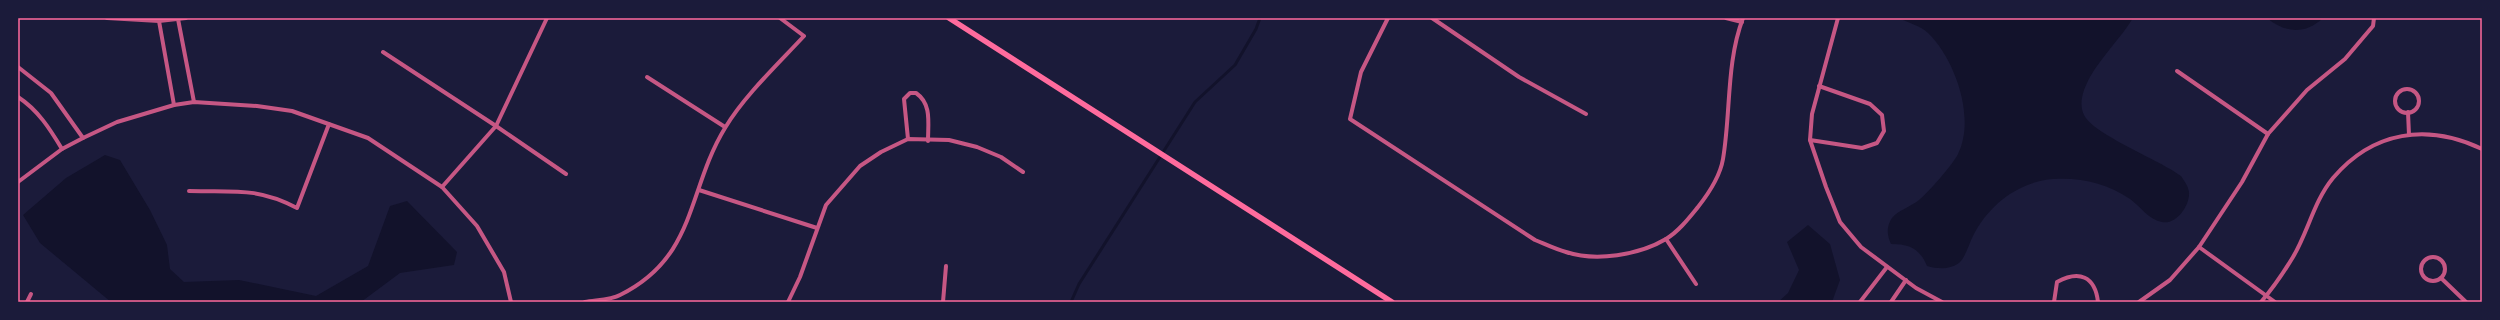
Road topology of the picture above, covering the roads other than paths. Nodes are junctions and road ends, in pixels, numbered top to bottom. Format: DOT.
graph roads {
  1 [pos="107,18"];
  2 [pos="186,18"];
  3 [pos="547,18"];
  4 [pos="780,18"];
  5 [pos="949,18"];
  6 [pos="1388,18"];
  7 [pos="1432,18"];
  8 [pos="1726,18"];
  9 [pos="1838,18"];
  10 [pos="2374,18"];
  11 [pos="178,19"];
  12 [pos="1742,20"];
  13 [pos="159,21"];
  14 [pos="383,52"];
  15 [pos="18,67"];
  16 [pos="2177,71"];
  17 [pos="647,77"];
  18 [pos="1819,86"];
  19 [pos="18,97"];
  20 [pos="194,102"];
  21 [pos="174,105"];
  22 [pos="2408,112"];
  23 [pos="1586,114"];
  24 [pos="329,124"];
  25 [pos="496,126"];
  26 [pos="725,127"];
  27 [pos="2268,134"];
  28 [pos="2409,134"];
  29 [pos="83,138"];
  30 [pos="908,139"];
  31 [pos="1810,140"];
  32 [pos="928,141"];
  33 [pos="62,149"];
  34 [pos="2482,149"];
  35 [pos="1023,172"];
  36 [pos="566,174"];
  37 [pos="18,182"];
  38 [pos="442,187"];
  39 [pos="700,190"];
  40 [pos="189,191"];
  41 [pos="817,228"];
  42 [pos="1666,239"];
  43 [pos="2199,247"];
  44 [pos="946,266"];
  45 [pos="1887,267"];
  46 [pos="2441,278"];
  47 [pos="1906,280"];
  48 [pos="1696,284"];
  49 [pos="31,294"];
  50 [pos="2266,296"];
  51 [pos="789,300"];
  52 [pos="27,302"];
  53 [pos="511,302"];
  54 [pos="585,302"];
  55 [pos="794,302"];
  56 [pos="943,302"];
  57 [pos="1392,302"];
  58 [pos="1860,302"];
  59 [pos="1891,302"];
  60 [pos="1942,302"];
  61 [pos="2054,302"];
  62 [pos="2098,302"];
  63 [pos="2139,302"];
  64 [pos="2262,302"];
  65 [pos="2275,302"];
  66 [pos="2466,302"];
  1 -- 13 [label="street"];
  2 -- 11 [label="street"];
  3 -- 25 [label="street"];
  4 -- 26 [label="street"];
  5 -- 57 [label="main road"];
  6 -- 42 [label="street"];
  7 -- 23 [label="street"];
  8 -- 12 [label="street"];
  9 -- 18 [label="street"];
  10 -- 27 [label="street"];
  11 -- 13 [label="street"];
  11 -- 20 [label="street"];
  12 -- 42 [label="street"];
  13 -- 21 [label="street"];
  14 -- 25 [label="street"];
  15 -- 29 [label="street"];
  16 -- 27 [label="street"];
  17 -- 26 [label="street"];
  18 -- 31 [label="street"];
  18 -- 31 [label="street"];
  19 -- 33 [label="street"];
  20 -- 21 [label="street"];
  20 -- 24 [label="street"];
  21 -- 29 [label="street"];
  22 -- 22 [label="street"];
  22 -- 28 [label="street"];
  24 -- 38 [label="street"];
  24 -- 40 [label="street"];
  25 -- 36 [label="street"];
  25 -- 38 [label="street"];
  26 -- 39 [label="street"];
  27 -- 43 [label="street"];
  28 -- 34 [label="street"];
  28 -- 50 [label="street"];
  29 -- 33 [label="street"];
  30 -- 32 [label="street"];
  30 -- 32 [label="street"];
  30 -- 41 [label="street"];
  31 -- 45 [label="street"];
  32 -- 35 [label="street"];
  33 -- 37 [label="street"];
  38 -- 53 [label="street"];
  39 -- 41 [label="street"];
  39 -- 54 [label="street"];
  41 -- 51 [label="street"];
  42 -- 48 [label="street"];
  43 -- 50 [label="street"];
  43 -- 63 [label="street"];
  44 -- 56 [label="street"];
  45 -- 47 [label="street"];
  45 -- 58 [label="street"];
  46 -- 46 [label="street"];
  46 -- 66 [label="street"];
  47 -- 59 [label="street"];
  47 -- 60 [label="street"];
  49 -- 52 [label="street"];
  50 -- 64 [label="street"];
  50 -- 65 [label="street"];
  51 -- 55 [label="street"];
  61 -- 62 [label="street"];
}
